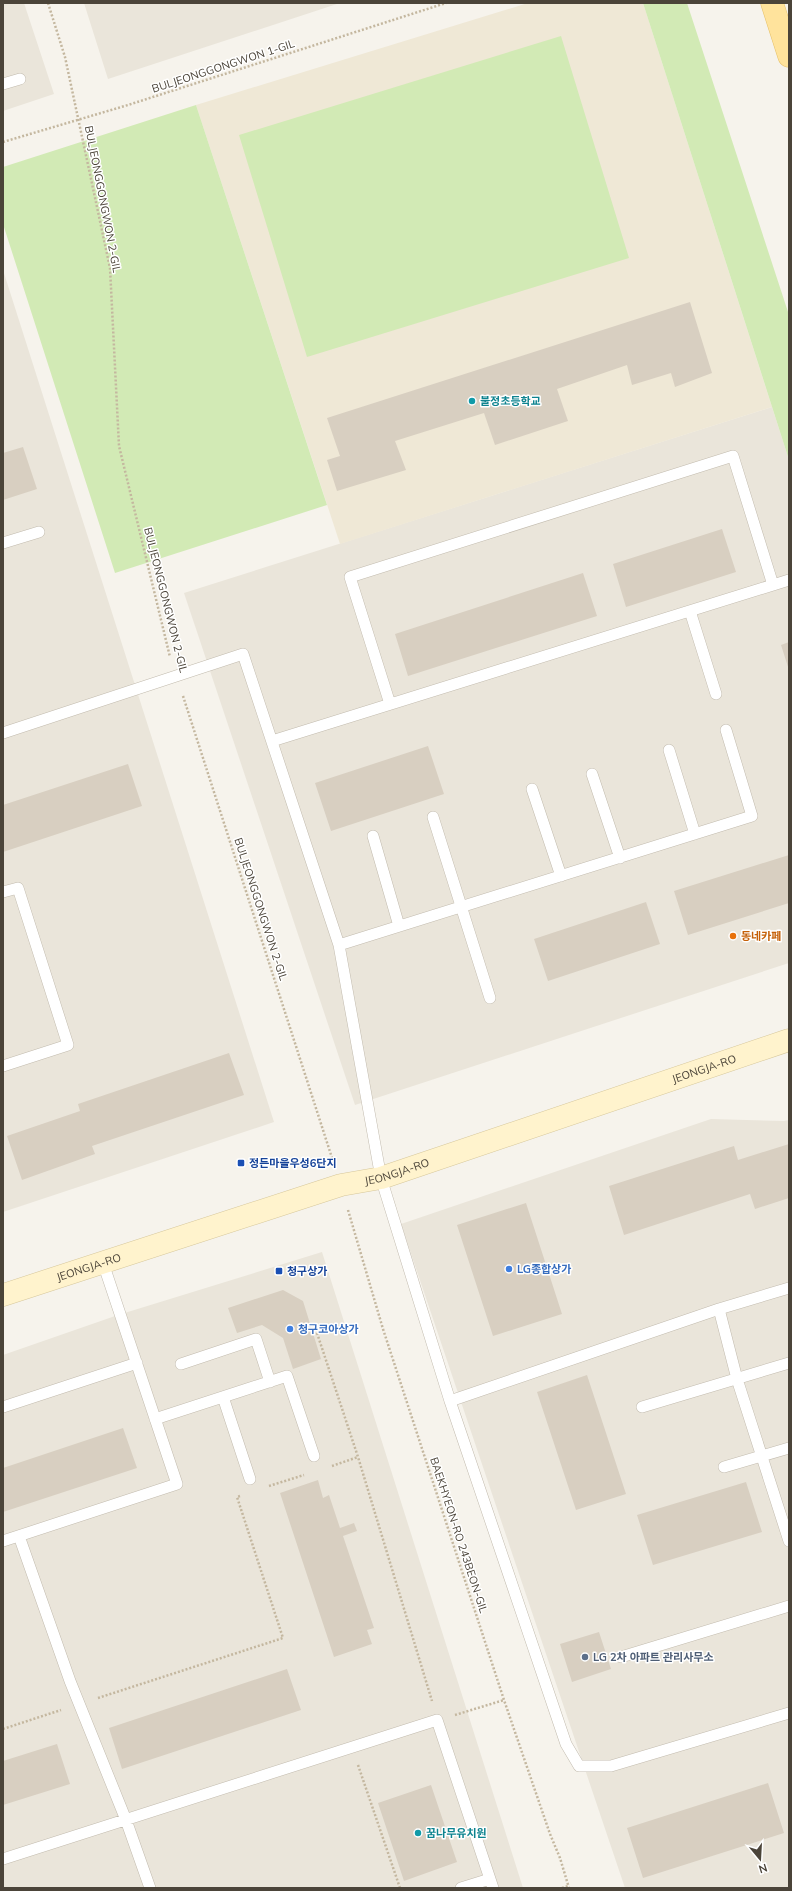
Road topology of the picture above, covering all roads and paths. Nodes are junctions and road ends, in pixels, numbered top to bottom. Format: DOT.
graph roads {
  1 [pos="48,3"];
  2 [pos="446,3"];
  3 [pos="772,3"];
  4 [pos="789,56"];
  5 [pos="20,79"];
  6 [pos="3,84"];
  7 [pos="3,142"];
  8 [pos="39,532"];
  9 [pos="3,544"];
  10 [pos="789,580"];
  11 [pos="773,585"];
  12 [pos="690,611"];
  13 [pos="173,664"];
  14 [pos="182,694"];
  15 [pos="716,694"];
  16 [pos="390,704"];
  17 [pos="726,730"];
  18 [pos="3,733"];
  19 [pos="272,741"];
  20 [pos="669,750"];
  21 [pos="592,774"];
  22 [pos="532,789"];
  23 [pos="433,817"];
  24 [pos="695,834"];
  25 [pos="373,836"];
  26 [pos="620,858"];
  27 [pos="561,876"];
  28 [pos="3,892"];
  29 [pos="462,907"];
  30 [pos="399,926"];
  31 [pos="339,945"];
  32 [pos="490,998"];
  33 [pos="789,1040"];
  34 [pos="3,1066"];
  35 [pos="381,1178"];
  36 [pos="341,1185"];
  37 [pos="103,1263"];
  38 [pos="789,1288"];
  39 [pos="3,1294"];
  40 [pos="719,1309"];
  41 [pos="317,1333"];
  42 [pos="137,1363"];
  43 [pos="789,1363"];
  44 [pos="180,1364"];
  45 [pos="737,1379"];
  46 [pos="270,1382"];
  47 [pos="223,1397"];
  48 [pos="450,1401"];
  49 [pos="3,1407"];
  50 [pos="642,1407"];
  51 [pos="155,1419"];
  52 [pos="789,1448"];
  53 [pos="314,1456"];
  54 [pos="762,1456"];
  55 [pos="358,1457"];
  56 [pos="328,1467"];
  57 [pos="724,1467"];
  58 [pos="305,1474"];
  59 [pos="250,1479"];
  60 [pos="268,1487"];
  61 [pos="245,1494"];
  62 [pos="19,1536"];
  63 [pos="3,1541"];
  64 [pos="789,1541"];
  65 [pos="789,1606"];
  66 [pos="621,1657"];
  67 [pos="94,1699"];
  68 [pos="504,1700"];
  69 [pos="64,1709"];
  70 [pos="789,1712"];
  71 [pos="437,1720"];
  72 [pos="3,1728"];
  73 [pos="357,1760"];
  74 [pos="126,1820"];
  75 [pos="3,1858"];
  76 [pos="491,1884"];
  77 [pos="568,1887"];
  78 [pos="150,1888"];
  79 [pos="400,1888"];
  80 [pos="461,1888"];
  81 [pos="562,1888"];
  1 -- 13 [label="path, BULJEONGGONGWON 2-GIL"];
  2 -- 7 [label="path, BULJEONGGONGWON 1-GIL"];
  3 -- 4 [label="main road"];
  5 -- 6 [label="lane"];
  8 -- 9 [label="lane"];
  10 -- 11 [label="lane"];
  11 -- 12 [label="lane"];
  11 -- 16 [label="lane"];
  12 -- 15 [label="lane"];
  12 -- 16 [label="lane"];
  14 -- 36 [label="path, BULJEONGGONGWON 2-GIL"];
  16 -- 19 [label="lane"];
  17 -- 24 [label="lane"];
  18 -- 19 [label="lane"];
  19 -- 31 [label="lane"];
  20 -- 24 [label="lane"];
  21 -- 26 [label="lane"];
  22 -- 27 [label="lane"];
  23 -- 29 [label="lane"];
  24 -- 26 [label="lane"];
  25 -- 30 [label="lane"];
  26 -- 27 [label="lane"];
  27 -- 29 [label="lane"];
  28 -- 34 [label="lane"];
  29 -- 30 [label="lane"];
  29 -- 32 [label="lane"];
  30 -- 31 [label="lane"];
  31 -- 35 [label="lane"];
  33 -- 35 [label="street, JEONGJA-RO"];
  35 -- 36 [label="street, JEONGJA-RO"];
  35 -- 48 [label="lane"];
  36 -- 37 [label="street, JEONGJA-RO"];
  36 -- 68 [label="path, BAEKHYEON-RO 243BEON-GIL"];
  37 -- 39 [label="street, JEONGJA-RO"];
  37 -- 42 [label="lane"];
  38 -- 40 [label="lane"];
  40 -- 45 [label="lane"];
  40 -- 48 [label="lane"];
  41 -- 55 [label="path"];
  42 -- 49 [label="lane"];
  42 -- 51 [label="lane"];
  43 -- 45 [label="lane"];
  44 -- 46 [label="lane"];
  45 -- 50 [label="lane"];
  45 -- 54 [label="lane"];
  46 -- 47 [label="lane"];
  46 -- 53 [label="lane"];
  47 -- 51 [label="lane"];
  47 -- 59 [label="lane"];
  48 -- 70 [label="lane"];
  51 -- 62 [label="lane"];
  52 -- 54 [label="lane"];
  54 -- 57 [label="lane"];
  54 -- 64 [label="lane"];
  55 -- 56 [label="path"];
  55 -- 71 [label="path"];
  58 -- 60 [label="path"];
  61 -- 67 [label="path"];
  62 -- 63 [label="lane"];
  62 -- 74 [label="lane"];
  65 -- 66 [label="lane"];
  68 -- 71 [label="path"];
  68 -- 77 [label="path, BAEKHYEON-RO 243BEON-GIL"];
  69 -- 72 [label="path"];
  71 -- 74 [label="lane"];
  71 -- 76 [label="lane"];
  73 -- 79 [label="path"];
  74 -- 75 [label="lane"];
  74 -- 78 [label="lane"];
  76 -- 80 [label="lane"];
  77 -- 81 [label="path"];
}
